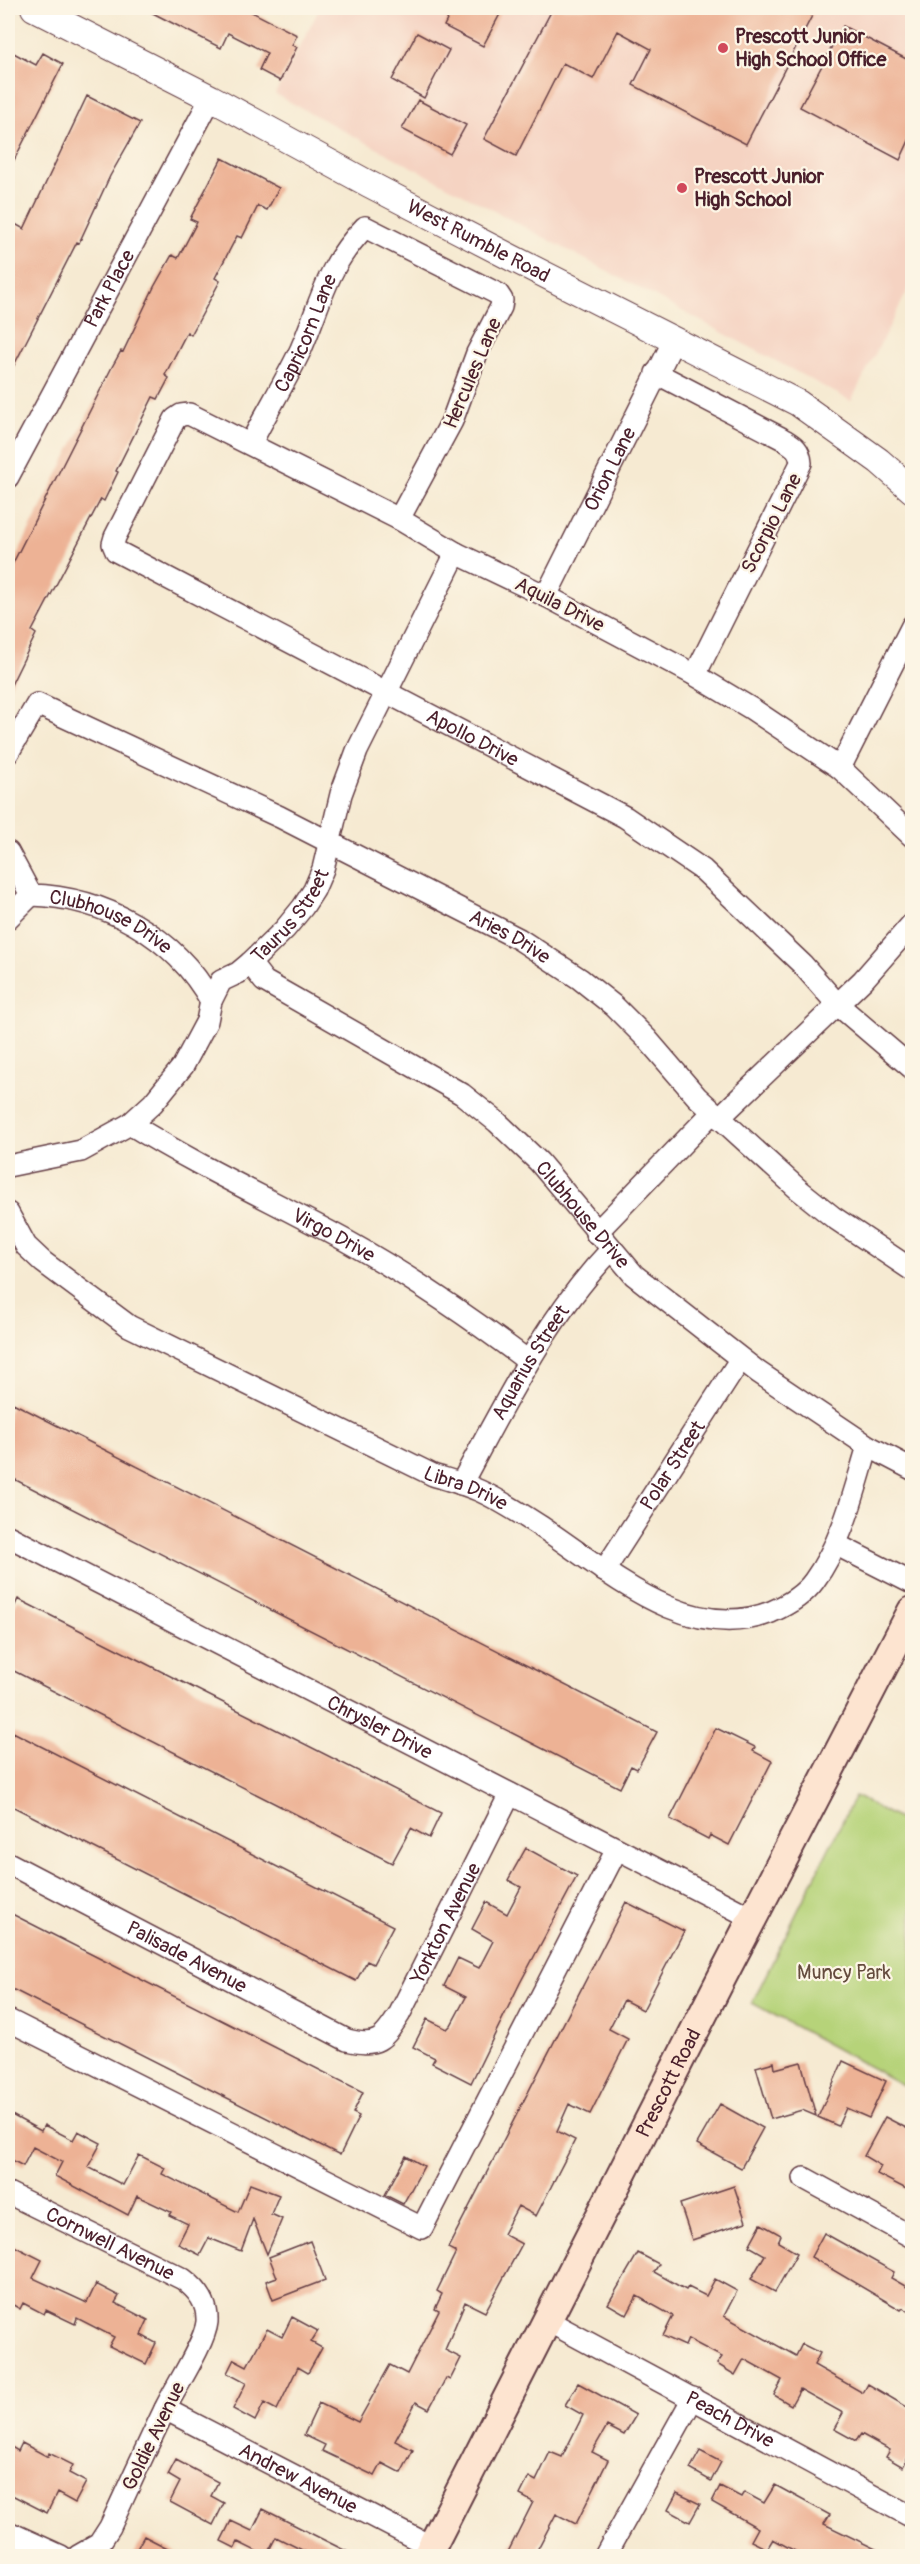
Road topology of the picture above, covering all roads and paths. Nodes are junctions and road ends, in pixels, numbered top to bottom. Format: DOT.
graph roads {
  1 [pos="34,8"];
  2 [pos="211,98"];
  3 [pos="365,227"];
  4 [pos="674,340"];
  5 [pos="659,369"];
  6 [pos="181,415"];
  7 [pos="251,443"];
  8 [pos="8,477"];
  9 [pos="912,490"];
  10 [pos="399,519"];
  11 [pos="456,553"];
  12 [pos="546,596"];
  13 [pos="912,626"];
  14 [pos="694,675"];
  15 [pos="386,693"];
  16 [pos="8,753"];
  17 [pos="840,768"];
  18 [pos="912,836"];
  19 [pos="328,841"];
  20 [pos="8,852"];
  21 [pos="31,895"];
  22 [pos="8,918"];
  23 [pos="912,924"];
  24 [pos="250,963"];
  25 [pos="211,1001"];
  26 [pos="837,1005"];
  27 [pos="912,1068"];
  28 [pos="716,1115"];
  29 [pos="130,1124"];
  30 [pos="8,1166"];
  31 [pos="8,1213"];
  32 [pos="596,1233"];
  33 [pos="611,1250"];
  34 [pos="912,1270"];
  35 [pos="740,1360"];
  36 [pos="528,1361"];
  37 [pos="868,1446"];
  38 [pos="912,1469"];
  39 [pos="461,1484"];
  40 [pos="8,1536"];
  41 [pos="837,1545"];
  42 [pos="604,1571"];
  43 [pos="912,1582"];
  44 [pos="912,1611"];
  45 [pos="510,1794"];
  46 [pos="617,1849"];
  47 [pos="8,1863"];
  48 [pos="754,1919"];
  49 [pos="8,2020"];
  50 [pos="370,2043"];
  51 [pos="804,2178"];
  52 [pos="8,2193"];
  53 [pos="912,2237"];
  54 [pos="204,2303"];
  55 [pos="548,2321"];
  56 [pos="693,2398"];
  57 [pos="165,2409"];
  58 [pos="912,2517"];
  59 [pos="8,2532"];
  60 [pos="430,2552"];
  61 [pos="61,2556"];
  62 [pos="78,2556"];
  63 [pos="605,2556"];
  1 -- 2 [label="street, West Rumble Road"];
  2 -- 4 [label="street, West Rumble Road"];
  2 -- 8 [label="street, Park Place"];
  3 -- 7 [label="street, Capricorn Lane"];
  3 -- 10 [label="street, Hercules Lane"];
  4 -- 5 [label="street, Orion Lane"];
  4 -- 9 [label="street, West Rumble Road"];
  5 -- 12 [label="street, Orion Lane"];
  5 -- 14 [label="street, Scorpio Lane"];
  6 -- 7 [label="street, Aquila Drive"];
  6 -- 15 [label="street, Apollo Drive"];
  7 -- 10 [label="street, Aquila Drive"];
  10 -- 11 [label="street, Aquila Drive"];
  11 -- 12 [label="street, Aquila Drive"];
  11 -- 15 [label="street, Taurus Street"];
  12 -- 14 [label="street, Aquila Drive"];
  13 -- 17 [label="street"];
  14 -- 17 [label="street, Aquila Drive"];
  15 -- 19 [label="street, Taurus Street"];
  15 -- 26 [label="street, Apollo Drive"];
  16 -- 19 [label="street, Aries Drive"];
  17 -- 18 [label="street, Aquila Drive"];
  19 -- 24 [label="street, Taurus Street"];
  19 -- 28 [label="street, Aries Drive"];
  20 -- 21 [label="street, Clubhouse Drive"];
  21 -- 22 [label="street"];
  21 -- 25 [label="street, Clubhouse Drive"];
  23 -- 26 [label="street"];
  24 -- 25 [label="street, Taurus Street"];
  24 -- 32 [label="street, Clubhouse Drive"];
  25 -- 29 [label="street, Taurus Street"];
  26 -- 27 [label="street, Apollo Drive"];
  26 -- 28 [label="street"];
  28 -- 32 [label="street"];
  28 -- 34 [label="street, Aries Drive"];
  29 -- 30 [label="street, Taurus Street"];
  29 -- 36 [label="street, Virgo Drive"];
  31 -- 39 [label="street, Libra Drive"];
  32 -- 33 [label="street, Clubhouse Drive"];
  33 -- 35 [label="street, Clubhouse Drive"];
  33 -- 36 [label="street, Aquarius Street"];
  35 -- 37 [label="street, Clubhouse Drive"];
  35 -- 42 [label="street, Polar Street"];
  36 -- 39 [label="street, Aquarius Street"];
  37 -- 38 [label="street, Clubhouse Drive"];
  37 -- 41 [label="street, Libra Drive"];
  39 -- 42 [label="street, Libra Drive"];
  40 -- 45 [label="street, Chrysler Drive"];
  41 -- 42 [label="street, Libra Drive"];
  41 -- 43 [label="street"];
  44 -- 48 [label="main road, Prescott Road"];
  45 -- 46 [label="street, Chrysler Drive"];
  45 -- 50 [label="street, Yorkton Avenue"];
  46 -- 48 [label="street, Chrysler Drive"];
  46 -- 49 [label="street"];
  47 -- 50 [label="street, Palisade Avenue"];
  48 -- 55 [label="main road, Prescott Road"];
  51 -- 53 [label="street"];
  52 -- 54 [label="street, Cornwell Avenue"];
  54 -- 57 [label="street, Goldie Avenue"];
  55 -- 56 [label="street, Peach Drive"];
  55 -- 60 [label="main road, Prescott Road"];
  56 -- 58 [label="street, Peach Drive"];
  56 -- 63 [label="street"];
  57 -- 60 [label="street, Andrew Avenue"];
  57 -- 62 [label="street, Goldie Avenue"];
  59 -- 61 [label="street"];
}
